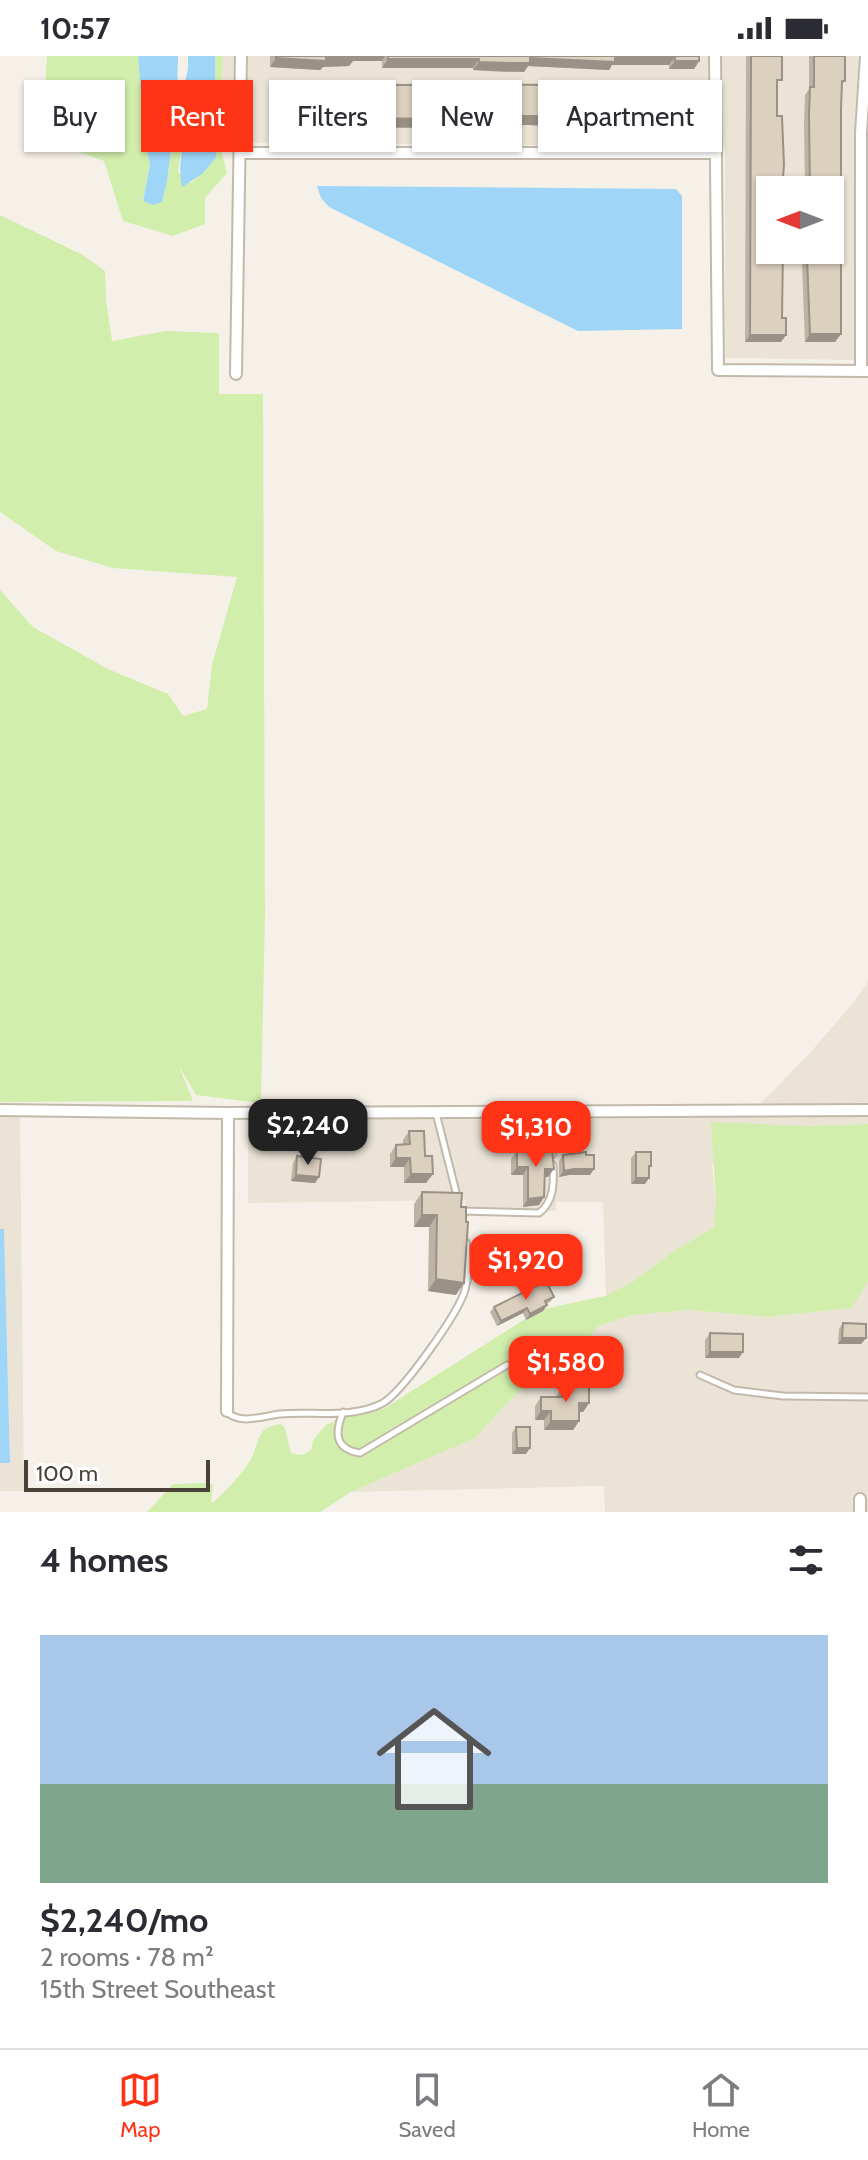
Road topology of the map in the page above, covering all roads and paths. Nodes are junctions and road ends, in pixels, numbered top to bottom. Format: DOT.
graph roads {
  1 [pos="241,56"];
  2 [pos="715,56"];
  3 [pos="866,56"];
  4 [pos="241,153"];
  5 [pos="716,153"];
  6 [pos="864,371"];
  7 [pos="236,374"];
  8 [pos="0,1110"];
  9 [pos="868,1110"];
  10 [pos="435,1112"];
  11 [pos="537,1112"];
  12 [pos="228,1113"];
  13 [pos="460,1211"];
  14 [pos="463,1220"];
  15 [pos="464,1232"];
  16 [pos="507,1365"];
  17 [pos="700,1375"];
  18 [pos="868,1397"];
  19 [pos="227,1411"];
  20 [pos="343,1412"];
  21 [pos="860,1499"];
  22 [pos="860,1512"];
  1 -- 4 [label="street"];
  2 -- 5 [label="street"];
  3 -- 6 [label="street"];
  4 -- 5 [label="street"];
  4 -- 7 [label="street"];
  5 -- 6 [label="street"];
  8 -- 12 [label="street"];
  9 -- 11 [label="street"];
  10 -- 11 [label="street"];
  10 -- 12 [label="street"];
  10 -- 13 [label="lane"];
  11 -- 13 [label="lane"];
  12 -- 19 [label="street"];
  13 -- 14 [label="lane"];
  15 -- 20 [label="lane"];
  16 -- 20 [label="lane"];
  17 -- 18 [label="lane"];
  19 -- 20 [label="lane"];
  21 -- 22 [label="street"];
}
